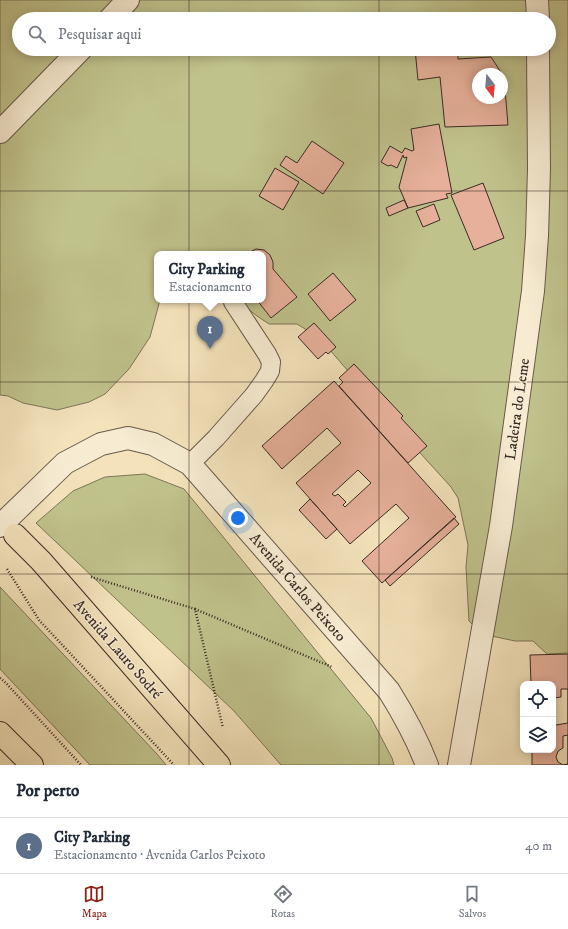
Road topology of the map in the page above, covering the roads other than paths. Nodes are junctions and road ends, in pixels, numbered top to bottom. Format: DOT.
graph roads {
  1 [pos="128,0"];
  2 [pos="538,0"];
  3 [pos="117,12"];
  4 [pos="538,12"];
  5 [pos="74,56"];
  6 [pos="538,56"];
  7 [pos="0,132"];
  8 [pos="234,303"];
  9 [pos="190,464"];
  10 [pos="8,530"];
  11 [pos="0,733"];
  12 [pos="32,765"];
  13 [pos="219,765"];
  14 [pos="427,765"];
  15 [pos="459,765"];
  1 -- 3 [label="street"];
  2 -- 4 [label="street"];
  5 -- 7 [label="street"];
  6 -- 15 [label="street, Ladeira do Leme"];
  8 -- 9 [label="lane"];
  9 -- 10 [label="street, Avenida Carlos Peixoto"];
  9 -- 14 [label="street, Avenida Carlos Peixoto"];
  10 -- 13 [label="highway, Avenida Lauro Sodré"];
  11 -- 12 [label="highway"];
}
